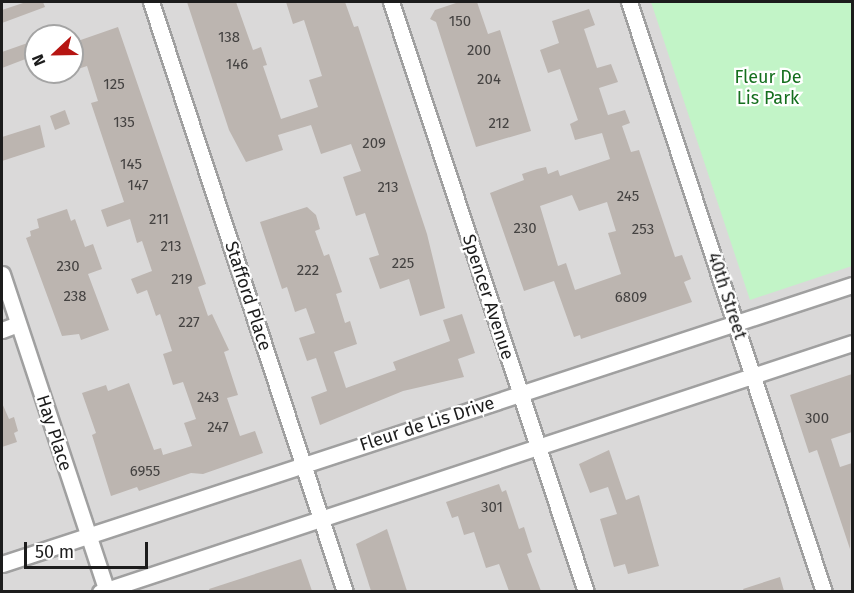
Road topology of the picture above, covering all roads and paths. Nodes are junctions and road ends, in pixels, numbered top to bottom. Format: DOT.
graph roads {
  1 [pos="151,2"];
  2 [pos="391,2"];
  3 [pos="629,2"];
  4 [pos="2,274"];
  5 [pos="852,285"];
  6 [pos="737,323"];
  7 [pos="18,324"];
  8 [pos="2,330"];
  9 [pos="852,343"];
  10 [pos="753,375"];
  11 [pos="520,394"];
  12 [pos="537,445"];
  13 [pos="303,465"];
  14 [pos="321,519"];
  15 [pos="88,536"];
  16 [pos="2,564"];
  17 [pos="104,591"];
  18 [pos="345,591"];
  19 [pos="586,591"];
  20 [pos="824,591"];
  1 -- 13 [label="street, Stafford Place"];
  2 -- 11 [label="street, Spencer Avenue"];
  3 -- 6 [label="street, 40th Street"];
  4 -- 7 [label="street, Hay Place"];
  5 -- 6 [label="street, Fleur de Lis Drive"];
  6 -- 10 [label="street, 40th Street"];
  6 -- 11 [label="street, Fleur de Lis Drive"];
  7 -- 8 [label="street"];
  7 -- 15 [label="street, Hay Place"];
  9 -- 10 [label="street"];
  10 -- 12 [label="street"];
  10 -- 20 [label="street, 40th Street"];
  11 -- 12 [label="street, Spencer Avenue"];
  11 -- 13 [label="street, Fleur de Lis Drive"];
  12 -- 14 [label="street"];
  12 -- 19 [label="street, Spencer Avenue"];
  13 -- 14 [label="street, Stafford Place"];
  13 -- 15 [label="street, Fleur de Lis Drive"];
  14 -- 17 [label="street"];
  14 -- 18 [label="street, Stafford Place"];
  15 -- 16 [label="street, Fleur de Lis Drive"];
  15 -- 17 [label="street, Hay Place"];
}
